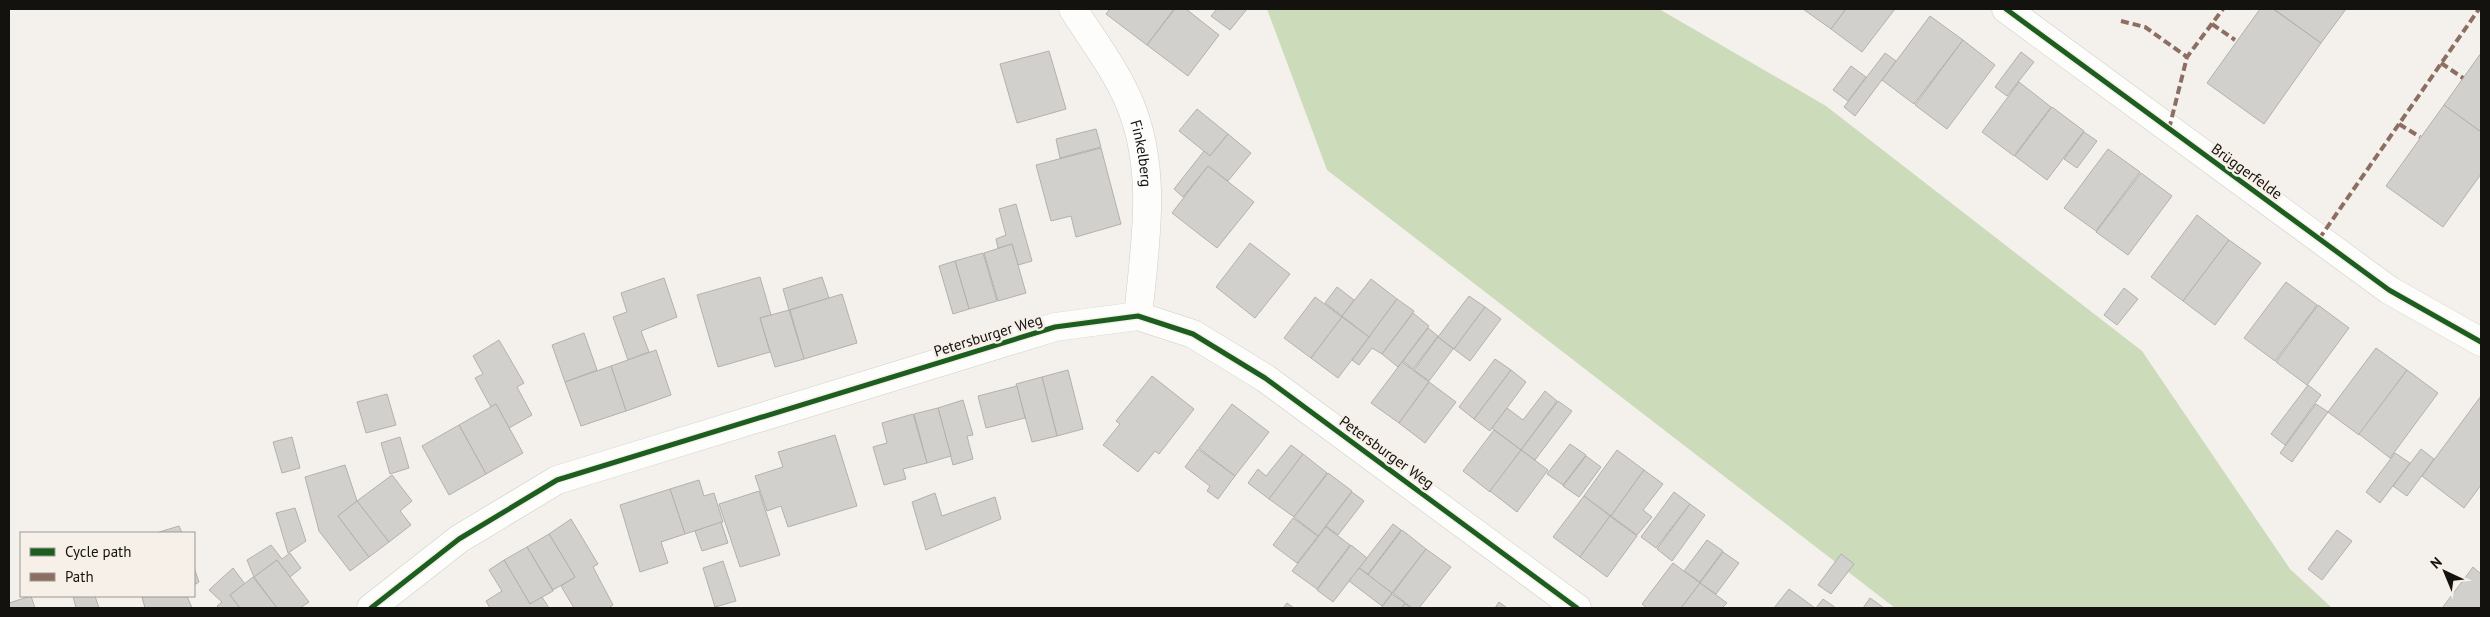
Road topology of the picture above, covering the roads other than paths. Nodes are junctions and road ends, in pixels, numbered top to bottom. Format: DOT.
graph roads {
  1 [pos="1073,9"];
  2 [pos="2006,9"];
  3 [pos="1138,316"];
  4 [pos="2481,342"];
  5 [pos="371,608"];
  6 [pos="1577,608"];
  1 -- 3 [label="street, Finkelberg"];
  2 -- 4 [label="street, Brüggerfelde"];
  3 -- 5 [label="street, Petersburger Weg"];
  3 -- 6 [label="street, Petersburger Weg"];
}
